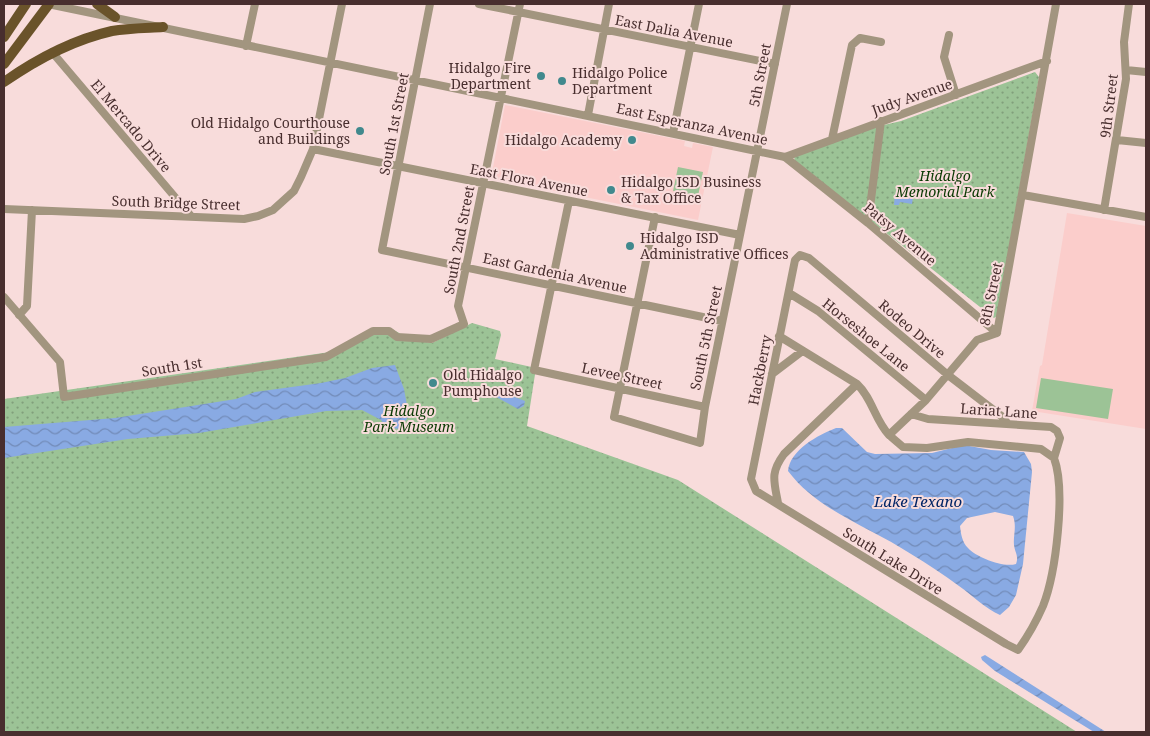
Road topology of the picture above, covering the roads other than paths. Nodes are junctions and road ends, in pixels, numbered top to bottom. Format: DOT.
graph roads {
  1 [pos="26,4"];
  2 [pos="49,4"];
  3 [pos="97,4"];
  4 [pos="255,4"];
  5 [pos="342,4"];
  6 [pos="430,4"];
  7 [pos="479,4"];
  8 [pos="609,4"];
  9 [pos="699,4"];
  10 [pos="787,4"];
  11 [pos="1056,4"];
  12 [pos="1129,4"];
  13 [pos="519,8"];
  14 [pos="115,18"];
  15 [pos="163,27"];
  16 [pos="604,29"];
  17 [pos="949,35"];
  18 [pos="4,37"];
  19 [pos="881,42"];
  20 [pos="246,46"];
  21 [pos="690,46"];
  22 [pos="52,52"];
  23 [pos="1047,61"];
  24 [pos="329,62"];
  25 [pos="4,64"];
  26 [pos="775,64"];
  27 [pos="1126,70"];
  28 [pos="1146,72"];
  29 [pos="415,80"];
  30 [pos="4,82"];
  31 [pos="956,95"];
  32 [pos="502,97"];
  33 [pos="588,115"];
  34 [pos="881,121"];
  35 [pos="672,132"];
  36 [pos="832,139"];
  37 [pos="1117,140"];
  38 [pos="1146,143"];
  39 [pos="313,149"];
  40 [pos="758,150"];
  41 [pos="785,158"];
  42 [pos="398,166"];
  43 [pos="483,183"];
  44 [pos="1023,196"];
  45 [pos="569,201"];
  46 [pos="4,209"];
  47 [pos="32,210"];
  48 [pos="1104,210"];
  49 [pos="191,216"];
  50 [pos="1146,217"];
  51 [pos="654,218"];
  52 [pos="868,223"];
  53 [pos="740,235"];
  54 [pos="382,250"];
  55 [pos="800,255"];
  56 [pos="466,268"];
  57 [pos="551,286"];
  58 [pos="789,293"];
  59 [pos="4,297"];
  60 [pos="637,303"];
  61 [pos="19,315"];
  62 [pos="722,321"];
  63 [pos="373,331"];
  64 [pos="997,333"];
  65 [pos="779,336"];
  66 [pos="801,352"];
  67 [pos="772,374"];
  68 [pos="948,375"];
  69 [pos="857,384"];
  70 [pos="619,389"];
  71 [pos="926,400"];
  72 [pos="705,407"];
  73 [pos="911,414"];
  74 [pos="1007,423"];
  75 [pos="889,435"];
  76 [pos="1054,458"];
  77 [pos="756,491"];
  78 [pos="778,503"];
  1 -- 18 [label="main road"];
  2 -- 14 [label="street, East Esperanza Avenue"];
  2 -- 25 [label="main road"];
  3 -- 14 [label="main road"];
  4 -- 20 [label="street"];
  5 -- 24 [label="street, South Bridge Street"];
  6 -- 29 [label="street, South 1st Street"];
  7 -- 13 [label="street, East Dalia Avenue"];
  8 -- 16 [label="street"];
  9 -- 21 [label="street"];
  10 -- 26 [label="street, 5th Street"];
  11 -- 23 [label="street, 8th Street"];
  12 -- 27 [label="street, 9th Street"];
  13 -- 16 [label="street, East Dalia Avenue"];
  13 -- 32 [label="street, South 2nd Street"];
  14 -- 15 [label="street, East Esperanza Avenue"];
  15 -- 20 [label="street, East Esperanza Avenue"];
  15 -- 22 [label="main road"];
  16 -- 21 [label="street, East Dalia Avenue"];
  16 -- 33 [label="street"];
  17 -- 31 [label="street"];
  19 -- 36 [label="street"];
  20 -- 24 [label="street, East Esperanza Avenue"];
  21 -- 26 [label="street, East Dalia Avenue"];
  21 -- 35 [label="street"];
  22 -- 30 [label="main road"];
  22 -- 49 [label="street, El Mercado Drive"];
  23 -- 31 [label="street, Judy Avenue"];
  23 -- 44 [label="street, 8th Street"];
  24 -- 29 [label="street, East Esperanza Avenue"];
  24 -- 39 [label="street, South Bridge Street"];
  26 -- 40 [label="street, 5th Street"];
  27 -- 28 [label="street"];
  27 -- 37 [label="street, 9th Street"];
  29 -- 32 [label="street, East Esperanza Avenue"];
  29 -- 42 [label="street, South 1st Street"];
  31 -- 34 [label="street, Judy Avenue"];
  32 -- 33 [label="street, East Esperanza Avenue"];
  32 -- 43 [label="street, South 2nd Street"];
  33 -- 35 [label="street, East Esperanza Avenue"];
  34 -- 36 [label="street, Judy Avenue"];
  34 -- 52 [label="street"];
  35 -- 40 [label="street, East Esperanza Avenue"];
  36 -- 41 [label="street, Judy Avenue"];
  37 -- 38 [label="street"];
  37 -- 48 [label="street, 9th Street"];
  39 -- 42 [label="street, East Flora Avenue"];
  39 -- 49 [label="street, South Bridge Street"];
  40 -- 41 [label="street, East Esperanza Avenue"];
  40 -- 53 [label="street, South 5th Street"];
  41 -- 52 [label="street, Patsy Avenue"];
  42 -- 43 [label="street, East Flora Avenue"];
  42 -- 54 [label="street, South 1st Street"];
  43 -- 45 [label="street, East Flora Avenue"];
  43 -- 56 [label="street, South 2nd Street"];
  44 -- 48 [label="street"];
  44 -- 64 [label="street, 8th Street"];
  45 -- 51 [label="street, East Flora Avenue"];
  45 -- 57 [label="street"];
  46 -- 47 [label="street, South Bridge Street"];
  47 -- 49 [label="street, South Bridge Street"];
  47 -- 61 [label="street"];
  48 -- 50 [label="street"];
  51 -- 53 [label="street, East Flora Avenue"];
  51 -- 60 [label="street"];
  52 -- 64 [label="street, Patsy Avenue"];
  53 -- 62 [label="street, South 5th Street"];
  54 -- 56 [label="street, East Gardenia Avenue"];
  55 -- 58 [label="street, Hackberry"];
  55 -- 68 [label="street, Rodeo Drive"];
  56 -- 57 [label="street, East Gardenia Avenue"];
  56 -- 63 [label="street, South 2nd Street"];
  57 -- 60 [label="street, East Gardenia Avenue"];
  57 -- 70 [label="street, Levee Street"];
  58 -- 65 [label="street, Hackberry"];
  58 -- 71 [label="street, Horseshoe Lane"];
  59 -- 61 [label="street, South 1st"];
  60 -- 62 [label="street, East Gardenia Avenue"];
  60 -- 70 [label="street"];
  61 -- 63 [label="street, South 1st"];
  62 -- 72 [label="street, South 5th Street"];
  64 -- 68 [label="street, 8th Street"];
  65 -- 66 [label="street"];
  65 -- 67 [label="street, Hackberry"];
  66 -- 67 [label="street"];
  66 -- 69 [label="street"];
  67 -- 77 [label="street, Hackberry"];
  68 -- 71 [label="street, 8th Street"];
  68 -- 74 [label="street, Rodeo Drive"];
  69 -- 75 [label="street"];
  69 -- 78 [label="street"];
  70 -- 72 [label="street, Levee Street"];
  70 -- 72 [label="street, South 5th Street"];
  71 -- 73 [label="street, 8th Street"];
  73 -- 74 [label="street, Lariat Lane"];
  73 -- 75 [label="street, 8th Street"];
  74 -- 76 [label="street, Lariat Lane"];
  75 -- 76 [label="street"];
  76 -- 78 [label="street, South Lake Drive"];
  77 -- 78 [label="street, South Lake Drive"];
}
